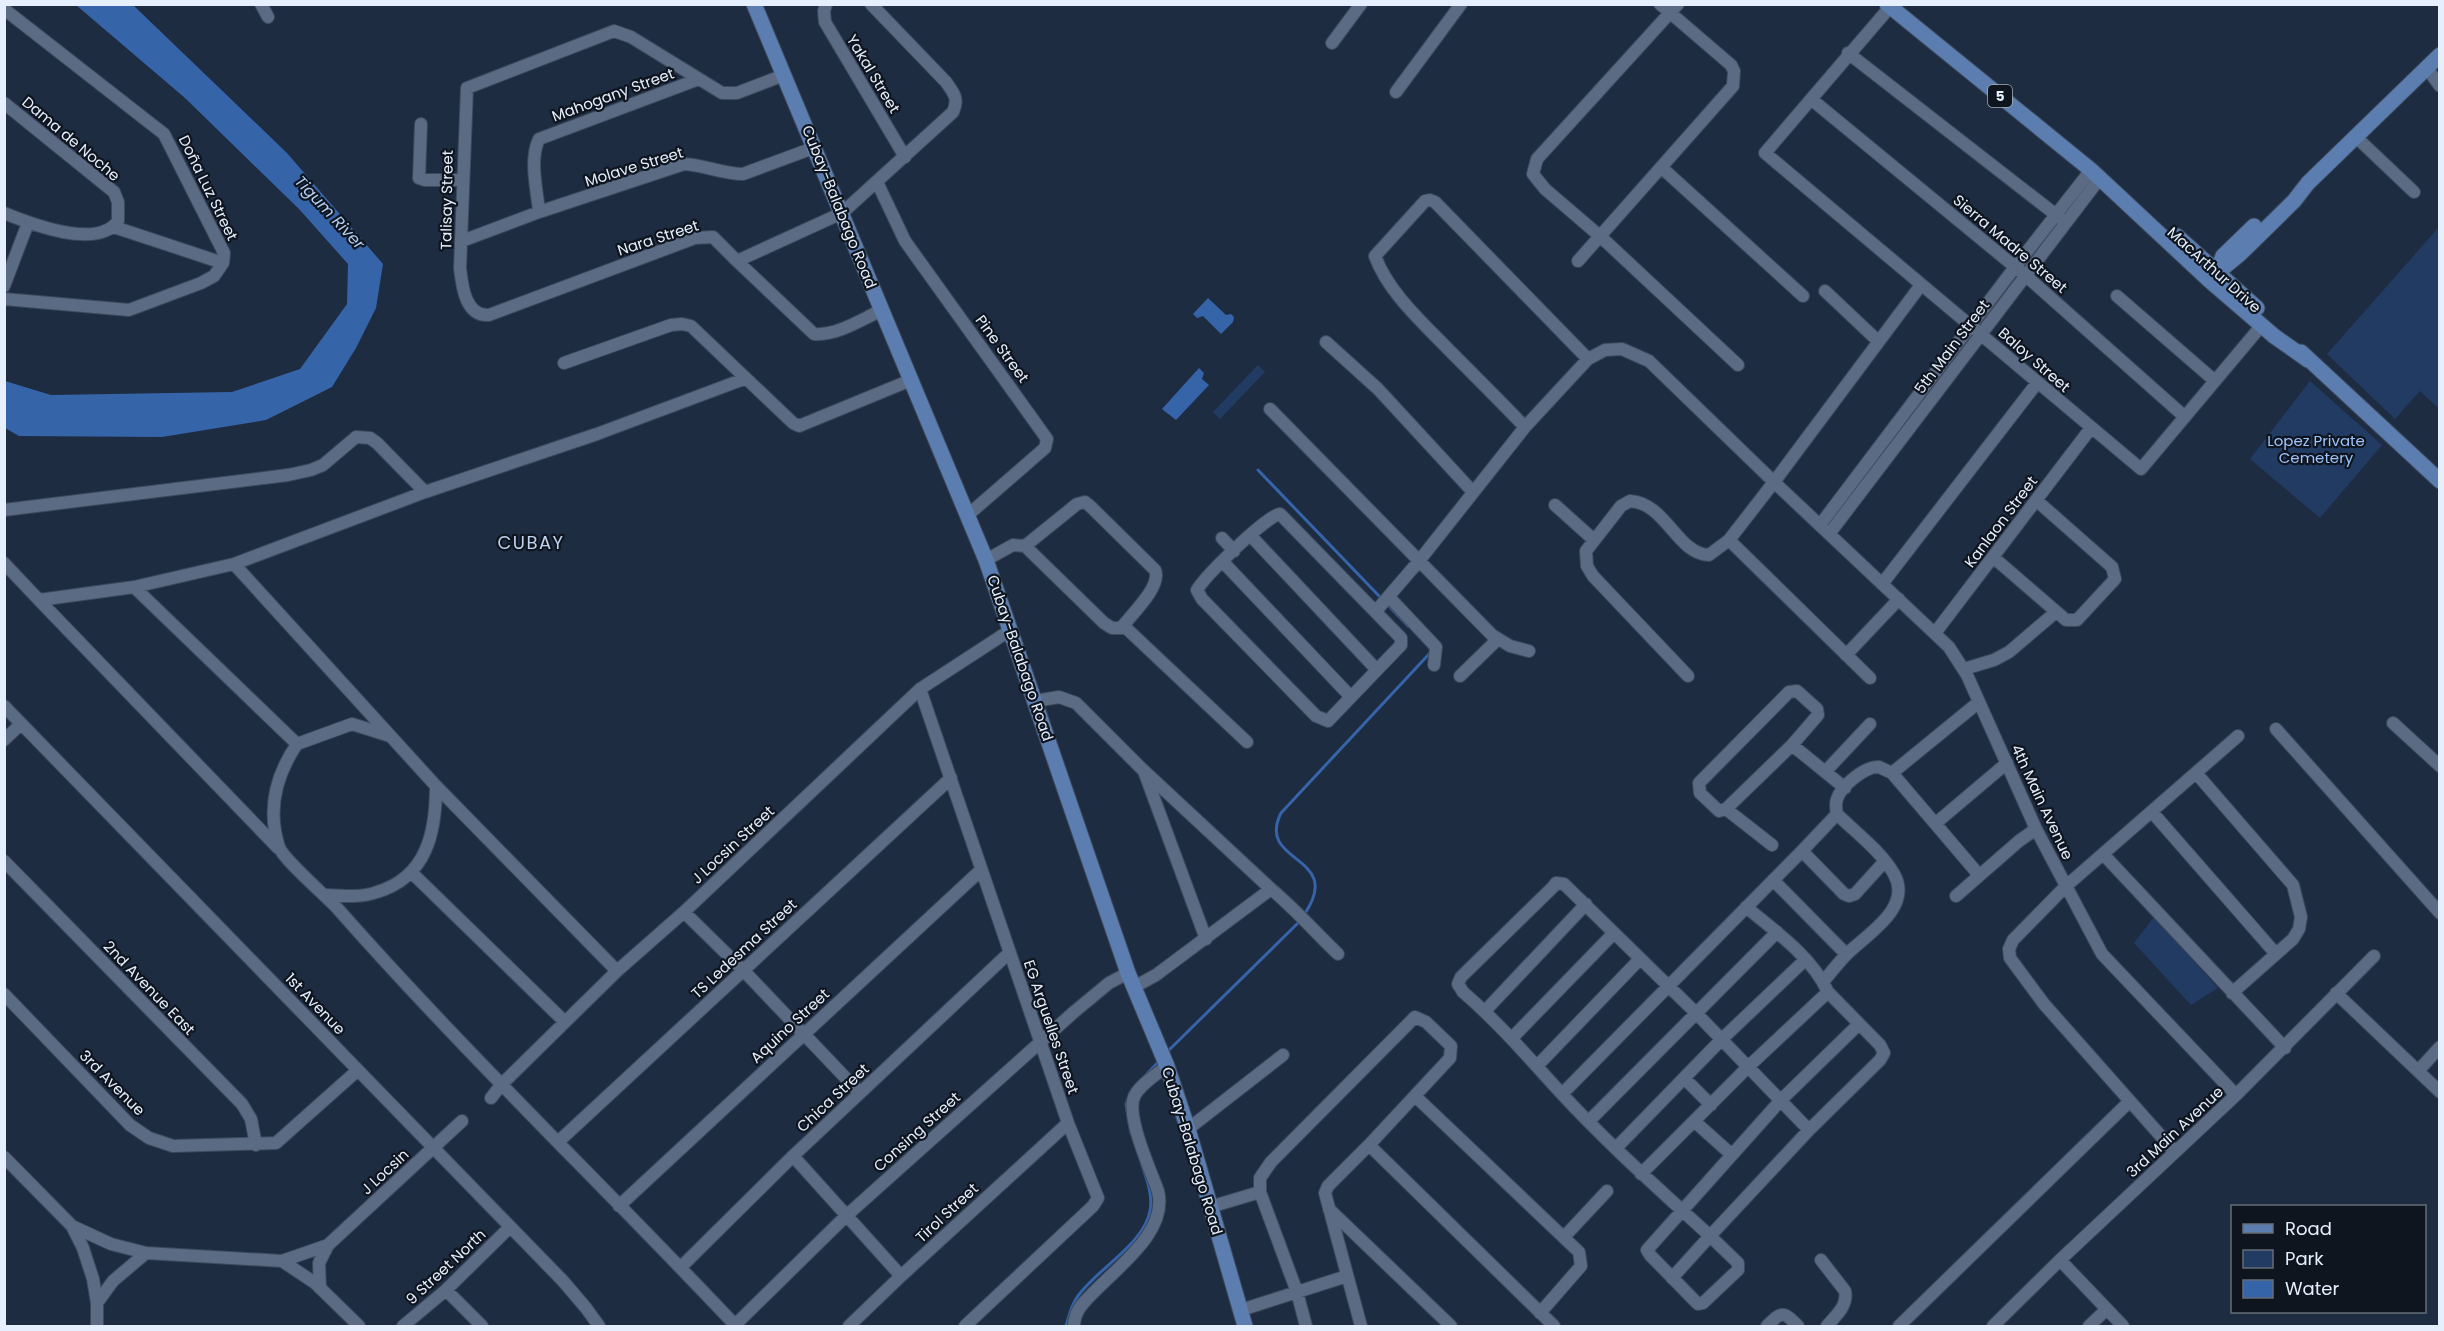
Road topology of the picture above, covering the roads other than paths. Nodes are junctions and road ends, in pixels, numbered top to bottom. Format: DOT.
graph roads {
  1 [pos="261,4"];
  2 [pos="754,4"];
  3 [pos="826,4"];
  4 [pos="871,4"];
  5 [pos="1361,4"];
  6 [pos="1461,4"];
  7 [pos="1660,4"];
  8 [pos="1888,6"];
  9 [pos="1675,8"];
  10 [pos="4,9"];
  11 [pos="268,17"];
  12 [pos="1332,43"];
  13 [pos="1848,53"];
  14 [pos="2439,55"];
  15 [pos="2426,67"];
  16 [pos="784,75"];
  17 [pos="699,80"];
  18 [pos="2439,86"];
  19 [pos="1396,92"];
  20 [pos="1811,99"];
  21 [pos="4,103"];
  22 [pos="421,124"];
  23 [pos="2356,137"];
  24 [pos="816,147"];
  25 [pos="905,157"];
  26 [pos="1660,167"];
  27 [pos="2101,178"];
  28 [pos="462,180"];
  29 [pos="878,182"];
  30 [pos="2414,192"];
  31 [pos="539,212"];
  32 [pos="4,213"];
  33 [pos="842,213"];
  34 [pos="2061,218"];
  35 [pos="28,223"];
  36 [pos="114,227"];
  37 [pos="1601,237"];
  38 [pos="462,241"];
  39 [pos="737,261"];
  40 [pos="1578,261"];
  41 [pos="223,263"];
  42 [pos="2020,271"];
  43 [pos="2213,275"];
  44 [pos="1922,285"];
  45 [pos="4,286"];
  46 [pos="1825,291"];
  47 [pos="1803,296"];
  48 [pos="2117,296"];
  49 [pos="4,299"];
  50 [pos="472,309"];
  51 [pos="882,310"];
  52 [pos="2262,326"];
  53 [pos="1976,330"];
  54 [pos="1878,341"];
  55 [pos="1326,342"];
  56 [pos="1588,359"];
  57 [pos="2308,360"];
  58 [pos="564,363"];
  59 [pos="1738,365"];
  60 [pos="744,379"];
  61 [pos="911,380"];
  62 [pos="2216,381"];
  63 [pos="2037,383"];
  64 [pos="1270,409"];
  65 [pos="2185,417"];
  66 [pos="1526,427"];
  67 [pos="2091,428"];
  68 [pos="2439,481"];
  69 [pos="1774,482"];
  70 [pos="425,492"];
  71 [pos="1473,492"];
  72 [pos="2036,500"];
  73 [pos="1555,505"];
  74 [pos="4,510"];
  75 [pos="969,514"];
  76 [pos="1824,530"];
  77 [pos="1250,535"];
  78 [pos="1222,538"];
  79 [pos="1594,540"];
  80 [pos="1729,540"];
  81 [pos="1024,546"];
  82 [pos="1234,551"];
  83 [pos="1993,558"];
  84 [pos="986,560"];
  85 [pos="1419,561"];
  86 [pos="1222,562"];
  87 [pos="4,563"];
  88 [pos="234,564"];
  89 [pos="1882,584"];
  90 [pos="134,587"];
  91 [pos="1899,599"];
  92 [pos="39,600"];
  93 [pos="1383,603"];
  94 [pos="2056,612"];
  95 [pos="1122,627"];
  96 [pos="1008,631"];
  97 [pos="1935,633"];
  98 [pos="1498,639"];
  99 [pos="1528,651"];
  100 [pos="1846,655"];
  101 [pos="1434,665"];
  102 [pos="1964,669"];
  103 [pos="1377,670"];
  104 [pos="1460,676"];
  105 [pos="1688,676"];
  106 [pos="1870,678"];
  107 [pos="920,689"];
  108 [pos="1351,697"];
  109 [pos="1035,702"];
  110 [pos="1979,702"];
  111 [pos="4,706"];
  112 [pos="2393,723"];
  113 [pos="21,724"];
  114 [pos="1870,724"];
  115 [pos="2276,729"];
  116 [pos="2238,736"];
  117 [pos="394,737"];
  118 [pos="4,740"];
  119 [pos="1247,742"];
  120 [pos="297,744"];
  121 [pos="1792,745"];
  122 [pos="2007,763"];
  123 [pos="2439,766"];
  124 [pos="1143,770"];
  125 [pos="1825,772"];
  126 [pos="1892,773"];
  127 [pos="2196,773"];
  128 [pos="951,778"];
  129 [pos="436,786"];
  130 [pos="1845,788"];
  131 [pos="1726,809"];
  132 [pos="2152,812"];
  133 [pos="1837,814"];
  134 [pos="1936,823"];
  135 [pos="2036,829"];
  136 [pos="1772,845"];
  137 [pos="279,849"];
  138 [pos="1802,851"];
  139 [pos="2103,854"];
  140 [pos="4,861"];
  141 [pos="1884,861"];
  142 [pos="981,870"];
  143 [pos="411,872"];
  144 [pos="1979,875"];
  145 [pos="1773,880"];
  146 [pos="2066,887"];
  147 [pos="1270,889"];
  148 [pos="326,895"];
  149 [pos="1956,896"];
  150 [pos="1586,904"];
  151 [pos="1746,907"];
  152 [pos="684,912"];
  153 [pos="2439,914"];
  154 [pos="1777,933"];
  155 [pos="1613,934"];
  156 [pos="1206,939"];
  157 [pos="1009,953"];
  158 [pos="1338,954"];
  159 [pos="1846,954"];
  160 [pos="2276,954"];
  161 [pos="2374,956"];
  162 [pos="1640,960"];
  163 [pos="1805,960"];
  164 [pos="743,970"];
  165 [pos="617,971"];
  166 [pos="1131,980"];
  167 [pos="1668,987"];
  168 [pos="1826,987"];
  169 [pos="2232,993"];
  170 [pos="2336,993"];
  171 [pos="4,994"];
  172 [pos="1485,1011"];
  173 [pos="1695,1012"];
  174 [pos="565,1022"];
  175 [pos="1859,1024"];
  176 [pos="804,1033"];
  177 [pos="1512,1038"];
  178 [pos="1722,1039"];
  179 [pos="1040,1042"];
  180 [pos="2439,1047"];
  181 [pos="2284,1048"];
  182 [pos="1282,1055"];
  183 [pos="1162,1056"];
  184 [pos="1537,1066"];
  185 [pos="1749,1066"];
  186 [pos="358,1070"];
  187 [pos="2418,1071"];
  188 [pos="1684,1078"];
  189 [pos="501,1085"];
  190 [pos="2439,1092"];
  191 [pos="860,1093"];
  192 [pos="1562,1094"];
  193 [pos="2236,1095"];
  194 [pos="1415,1096"];
  195 [pos="491,1098"];
  196 [pos="1781,1100"];
  197 [pos="2130,1101"];
  198 [pos="1711,1106"];
  199 [pos="462,1121"];
  200 [pos="1589,1121"];
  201 [pos="1695,1121"];
  202 [pos="1068,1123"];
  203 [pos="1188,1129"];
  204 [pos="1809,1130"];
  205 [pos="558,1142"];
  206 [pos="256,1145"];
  207 [pos="1370,1145"];
  208 [pos="433,1148"];
  209 [pos="1616,1148"];
  210 [pos="2175,1152"];
  211 [pos="1732,1155"];
  212 [pos="793,1156"];
  213 [pos="4,1157"];
  214 [pos="1641,1174"];
  215 [pos="1607,1191"];
  216 [pos="1260,1192"];
  217 [pos="620,1206"];
  218 [pos="1210,1207"];
  219 [pos="1328,1209"];
  220 [pos="1682,1210"];
  221 [pos="846,1216"];
  222 [pos="72,1226"];
  223 [pos="509,1228"];
  224 [pos="1710,1236"];
  225 [pos="1564,1237"];
  226 [pos="328,1245"];
  227 [pos="146,1253"];
  228 [pos="1821,1260"];
  229 [pos="2060,1260"];
  230 [pos="282,1261"];
  231 [pos="681,1267"];
  232 [pos="901,1275"];
  233 [pos="1347,1276"];
  234 [pos="1672,1278"];
  235 [pos="320,1288"];
  236 [pos="447,1290"];
  237 [pos="1298,1292"];
  238 [pos="97,1302"];
  239 [pos="2107,1309"];
  240 [pos="1240,1311"];
  241 [pos="1539,1313"];
  242 [pos="97,1326"];
  243 [pos="359,1326"];
  244 [pos="403,1326"];
  245 [pos="482,1326"];
  246 [pos="599,1326"];
  247 [pos="735,1326"];
  248 [pos="849,1326"];
  249 [pos="965,1326"];
  250 [pos="1074,1326"];
  251 [pos="1245,1326"];
  252 [pos="1306,1326"];
  253 [pos="1361,1326"];
  254 [pos="1451,1326"];
  255 [pos="1554,1326"];
  256 [pos="1767,1326"];
  257 [pos="1798,1326"];
  258 [pos="1827,1326"];
  259 [pos="1899,1326"];
  260 [pos="1993,1326"];
  261 [pos="2089,1326"];
  262 [pos="2123,1326"];
  1 -- 11 [label="street"];
  2 -- 16 [label="main road, Cubay-Balabago Road"];
  3 -- 25 [label="street, Yakal Street"];
  4 -- 25 [label="street"];
  5 -- 12 [label="street"];
  6 -- 19 [label="street"];
  7 -- 9 [label="street"];
  8 -- 13 [label="street"];
  8 -- 27 [label="main road, MacArthur Drive / 5"];
  9 -- 26 [label="street"];
  9 -- 37 [label="street"];
  10 -- 41 [label="street, Doña Luz Street"];
  13 -- 20 [label="street"];
  13 -- 34 [label="street"];
  14 -- 15 [label="main road"];
  15 -- 18 [label="street"];
  15 -- 23 [label="main road"];
  16 -- 17 [label="street"];
  16 -- 24 [label="main road, Cubay-Balabago Road"];
  17 -- 28 [label="street, Talisay Street"];
  17 -- 31 [label="street, Mahogany Street"];
  20 -- 42 [label="street, Sierra Madre Street"];
  20 -- 44 [label="street, Baloy Street"];
  21 -- 36 [label="street, Dama de Noche"];
  22 -- 28 [label="street"];
  23 -- 30 [label="street"];
  23 -- 43 [label="main road"];
  24 -- 31 [label="street, Molave Street"];
  24 -- 33 [label="main road, Cubay-Balabago Road"];
  25 -- 29 [label="street"];
  26 -- 37 [label="street"];
  26 -- 47 [label="street"];
  27 -- 34 [label="street, 5th Main Street"];
  27 -- 43 [label="main road, MacArthur Drive / 5"];
  28 -- 38 [label="street, Talisay Street"];
  29 -- 33 [label="street"];
  29 -- 75 [label="street, Pine Street"];
  31 -- 38 [label="street, Molave Street"];
  32 -- 35 [label="street"];
  33 -- 39 [label="street"];
  33 -- 51 [label="main road, Cubay-Balabago Road"];
  34 -- 42 [label="street, 5th Main Street"];
  35 -- 36 [label="street"];
  35 -- 45 [label="street"];
  36 -- 41 [label="street"];
  37 -- 40 [label="street"];
  37 -- 59 [label="street"];
  38 -- 50 [label="street, Talisay Street"];
  39 -- 50 [label="street, Nara Street"];
  39 -- 51 [label="street, Nara Street"];
  41 -- 49 [label="street, Doña Luz Street"];
  42 -- 53 [label="street, 5th Main Street"];
  42 -- 65 [label="street, Sierra Madre Street"];
  43 -- 52 [label="main road, MacArthur Drive / 5"];
  43 -- 57 [label="main road, MacArthur Drive / 5"];
  44 -- 53 [label="street, Baloy Street"];
  44 -- 54 [label="street"];
  46 -- 54 [label="street"];
  48 -- 62 [label="street"];
  51 -- 61 [label="main road, Cubay-Balabago Road"];
  52 -- 57 [label="main road, MacArthur Drive / 5"];
  52 -- 62 [label="street, Baloy Street"];
  53 -- 63 [label="street, Baloy Street"];
  53 -- 76 [label="street, 5th Main Street"];
  54 -- 69 [label="street"];
  55 -- 71 [label="street"];
  56 -- 66 [label="street"];
  56 -- 66 [label="street"];
  56 -- 69 [label="street, 4th Main Avenue"];
  57 -- 68 [label="main road, MacArthur Drive / 5"];
  58 -- 60 [label="street"];
  60 -- 61 [label="street"];
  60 -- 70 [label="street"];
  61 -- 75 [label="main road, Cubay-Balabago Road"];
  62 -- 65 [label="street, Baloy Street"];
  63 -- 67 [label="street, Baloy Street"];
  63 -- 89 [label="street"];
  64 -- 85 [label="street"];
  65 -- 67 [label="street, Baloy Street"];
  66 -- 71 [label="street"];
  67 -- 72 [label="street, Kanlaon Street"];
  69 -- 76 [label="street, 4th Main Avenue"];
  69 -- 80 [label="street"];
  70 -- 74 [label="street"];
  70 -- 88 [label="street"];
  71 -- 85 [label="street"];
  72 -- 83 [label="street, Kanlaon Street"];
  72 -- 94 [label="street"];
  73 -- 79 [label="street"];
  75 -- 84 [label="main road, Cubay-Balabago Road"];
  76 -- 89 [label="street, 4th Main Avenue"];
  77 -- 82 [label="street"];
  77 -- 93 [label="street"];
  77 -- 103 [label="street"];
  78 -- 82 [label="street"];
  79 -- 80 [label="street"];
  79 -- 105 [label="street"];
  80 -- 100 [label="street"];
  81 -- 84 [label="street"];
  81 -- 95 [label="street"];
  81 -- 95 [label="street"];
  82 -- 86 [label="street"];
  83 -- 94 [label="street"];
  83 -- 97 [label="street, Kanlaon Street"];
  84 -- 96 [label="main road, Cubay-Balabago Road"];
  85 -- 93 [label="street"];
  85 -- 98 [label="street"];
  86 -- 108 [label="street"];
  86 -- 108 [label="street"];
  87 -- 92 [label="street"];
  88 -- 90 [label="street"];
  88 -- 117 [label="street"];
  89 -- 91 [label="street, 4th Main Avenue"];
  90 -- 92 [label="street"];
  90 -- 120 [label="street"];
  91 -- 97 [label="street, 4th Main Avenue"];
  91 -- 100 [label="street"];
  92 -- 137 [label="street"];
  93 -- 101 [label="street"];
  93 -- 103 [label="street"];
  94 -- 102 [label="street"];
  95 -- 119 [label="street"];
  96 -- 107 [label="street, J Locsin Street"];
  96 -- 109 [label="main road, Cubay-Balabago Road"];
  97 -- 102 [label="street, 4th Main Avenue"];
  98 -- 99 [label="street"];
  98 -- 104 [label="street"];
  100 -- 106 [label="street"];
  102 -- 110 [label="street, 4th Main Avenue"];
  103 -- 108 [label="street"];
  107 -- 128 [label="street, EG Arguelles Street"];
  107 -- 152 [label="street, J Locsin Street"];
  109 -- 124 [label="street"];
  109 -- 166 [label="main road, Cubay-Balabago Road"];
  110 -- 122 [label="street, 4th Main Avenue"];
  110 -- 126 [label="street"];
  111 -- 113 [label="street, 1st Avenue"];
  112 -- 123 [label="street"];
  113 -- 118 [label="street"];
  113 -- 186 [label="street, 1st Avenue"];
  114 -- 125 [label="street"];
  115 -- 153 [label="street"];
  116 -- 127 [label="street"];
  117 -- 120 [label="street"];
  117 -- 129 [label="street"];
  120 -- 137 [label="street"];
  121 -- 125 [label="street"];
  121 -- 131 [label="street"];
  121 -- 131 [label="street"];
  122 -- 134 [label="street"];
  122 -- 135 [label="street, 4th Main Avenue"];
  124 -- 147 [label="street"];
  124 -- 156 [label="street"];
  125 -- 130 [label="street"];
  126 -- 130 [label="street"];
  126 -- 134 [label="street"];
  127 -- 132 [label="street"];
  127 -- 160 [label="street"];
  128 -- 142 [label="street, EG Arguelles Street"];
  128 -- 164 [label="street, TS Ledesma Street"];
  129 -- 143 [label="street"];
  129 -- 165 [label="street"];
  130 -- 133 [label="street"];
  131 -- 136 [label="street"];
  132 -- 139 [label="street"];
  132 -- 160 [label="street"];
  133 -- 138 [label="street"];
  133 -- 141 [label="street"];
  134 -- 144 [label="street"];
  135 -- 144 [label="street"];
  135 -- 146 [label="street, 4th Main Avenue"];
  137 -- 148 [label="street"];
  138 -- 141 [label="street"];
  138 -- 145 [label="street"];
  139 -- 146 [label="street"];
  139 -- 169 [label="street"];
  140 -- 206 [label="street, 2nd Avenue East"];
  141 -- 159 [label="street"];
  142 -- 157 [label="street, EG Arguelles Street"];
  142 -- 176 [label="street, Aquino Street"];
  143 -- 148 [label="street"];
  143 -- 174 [label="street"];
  144 -- 149 [label="street"];
  145 -- 151 [label="street"];
  145 -- 159 [label="street"];
  146 -- 193 [label="street, 4th Main Avenue"];
  146 -- 197 [label="street"];
  147 -- 156 [label="street, Consing Street"];
  147 -- 158 [label="street"];
  148 -- 189 [label="street"];
  150 -- 155 [label="street"];
  150 -- 172 [label="street"];
  150 -- 172 [label="street"];
  151 -- 154 [label="street"];
  151 -- 167 [label="street"];
  152 -- 164 [label="street"];
  152 -- 165 [label="street, J Locsin Street"];
  154 -- 163 [label="street"];
  154 -- 173 [label="street"];
  155 -- 162 [label="street"];
  155 -- 177 [label="street"];
  156 -- 166 [label="street, Consing Street"];
  157 -- 179 [label="street, EG Arguelles Street"];
  157 -- 191 [label="street, Chica Street"];
  159 -- 168 [label="street"];
  160 -- 169 [label="street"];
  161 -- 170 [label="street, 3rd Main Avenue"];
  162 -- 167 [label="street"];
  162 -- 184 [label="street"];
  163 -- 168 [label="street"];
  163 -- 178 [label="street"];
  164 -- 176 [label="street"];
  164 -- 205 [label="street, TS Ledesma Street"];
  165 -- 174 [label="street, J Locsin Street"];
  166 -- 179 [label="street, Consing Street"];
  166 -- 183 [label="main road, Cubay-Balabago Road"];
  167 -- 173 [label="street"];
  167 -- 192 [label="street"];
  168 -- 175 [label="street"];
  168 -- 185 [label="street"];
  169 -- 181 [label="street"];
  170 -- 181 [label="street, 3rd Main Avenue"];
  170 -- 187 [label="street"];
  171 -- 206 [label="street, 3rd Avenue"];
  172 -- 177 [label="street"];
  173 -- 178 [label="street"];
  173 -- 200 [label="street"];
  174 -- 189 [label="street, J Locsin Street"];
  175 -- 196 [label="street"];
  175 -- 204 [label="street"];
  176 -- 191 [label="street"];
  176 -- 217 [label="street, Aquino Street"];
  177 -- 184 [label="street"];
  178 -- 185 [label="street"];
  178 -- 188 [label="street"];
  179 -- 202 [label="street, EG Arguelles Street"];
  179 -- 221 [label="street, Consing Street"];
  180 -- 187 [label="street"];
  181 -- 193 [label="street, 3rd Main Avenue"];
  182 -- 203 [label="street"];
  183 -- 203 [label="main road, Cubay-Balabago Road"];
  183 -- 250 [label="street"];
  184 -- 192 [label="street"];
  185 -- 196 [label="street"];
  185 -- 198 [label="street"];
  186 -- 206 [label="street, 3rd Avenue"];
  186 -- 208 [label="street, 1st Avenue"];
  187 -- 190 [label="street"];
  188 -- 198 [label="street"];
  188 -- 209 [label="street"];
  189 -- 195 [label="street, J Locsin Street"];
  189 -- 205 [label="street"];
  191 -- 212 [label="street, Chica Street"];
  192 -- 200 [label="street"];
  193 -- 210 [label="street, 3rd Main Avenue"];
  194 -- 207 [label="street"];
  194 -- 216 [label="street"];
  194 -- 225 [label="street"];
  196 -- 204 [label="street"];
  196 -- 211 [label="street"];
  197 -- 210 [label="street"];
  197 -- 259 [label="street"];
  198 -- 201 [label="street"];
  199 -- 208 [label="street, J Locsin"];
  200 -- 209 [label="street"];
  201 -- 211 [label="street"];
  201 -- 214 [label="street"];
  202 -- 232 [label="street, Tirol Street"];
  202 -- 249 [label="street, EG Arguelles Street"];
  203 -- 218 [label="main road, Cubay-Balabago Road"];
  204 -- 224 [label="street"];
  205 -- 217 [label="street"];
  207 -- 219 [label="street"];
  207 -- 241 [label="street"];
  208 -- 223 [label="street, 1st Avenue"];
  208 -- 226 [label="street, J Locsin"];
  209 -- 214 [label="street"];
  210 -- 229 [label="street, 3rd Main Avenue"];
  211 -- 220 [label="street"];
  212 -- 221 [label="street"];
  212 -- 231 [label="street, Chica Street"];
  213 -- 222 [label="street"];
  214 -- 220 [label="street"];
  215 -- 225 [label="street"];
  216 -- 218 [label="street"];
  216 -- 237 [label="street"];
  217 -- 231 [label="street"];
  218 -- 240 [label="main road, Cubay-Balabago Road"];
  219 -- 233 [label="street"];
  219 -- 254 [label="street"];
  220 -- 224 [label="street"];
  220 -- 234 [label="street"];
  221 -- 232 [label="street"];
  221 -- 247 [label="street, Consing Street"];
  222 -- 227 [label="street"];
  222 -- 238 [label="street"];
  223 -- 236 [label="street, 9 Street North"];
  223 -- 246 [label="street, 1st Avenue"];
  224 -- 234 [label="street"];
  224 -- 234 [label="street"];
  225 -- 241 [label="street"];
  226 -- 230 [label="street, J Locsin"];
  226 -- 235 [label="street"];
  227 -- 230 [label="street"];
  227 -- 238 [label="street"];
  228 -- 258 [label="street"];
  229 -- 239 [label="street"];
  229 -- 260 [label="street, 3rd Main Avenue"];
  230 -- 235 [label="street"];
  231 -- 247 [label="street"];
  232 -- 248 [label="street, Tirol Street"];
  233 -- 237 [label="street"];
  233 -- 253 [label="street"];
  235 -- 243 [label="street"];
  236 -- 244 [label="street, 9 Street North"];
  236 -- 245 [label="street"];
  237 -- 240 [label="street"];
  237 -- 252 [label="street"];
  238 -- 242 [label="street"];
  239 -- 261 [label="street"];
  239 -- 262 [label="street"];
  240 -- 251 [label="main road, Cubay-Balabago Road"];
  241 -- 255 [label="street"];
  256 -- 257 [label="street"];
}
